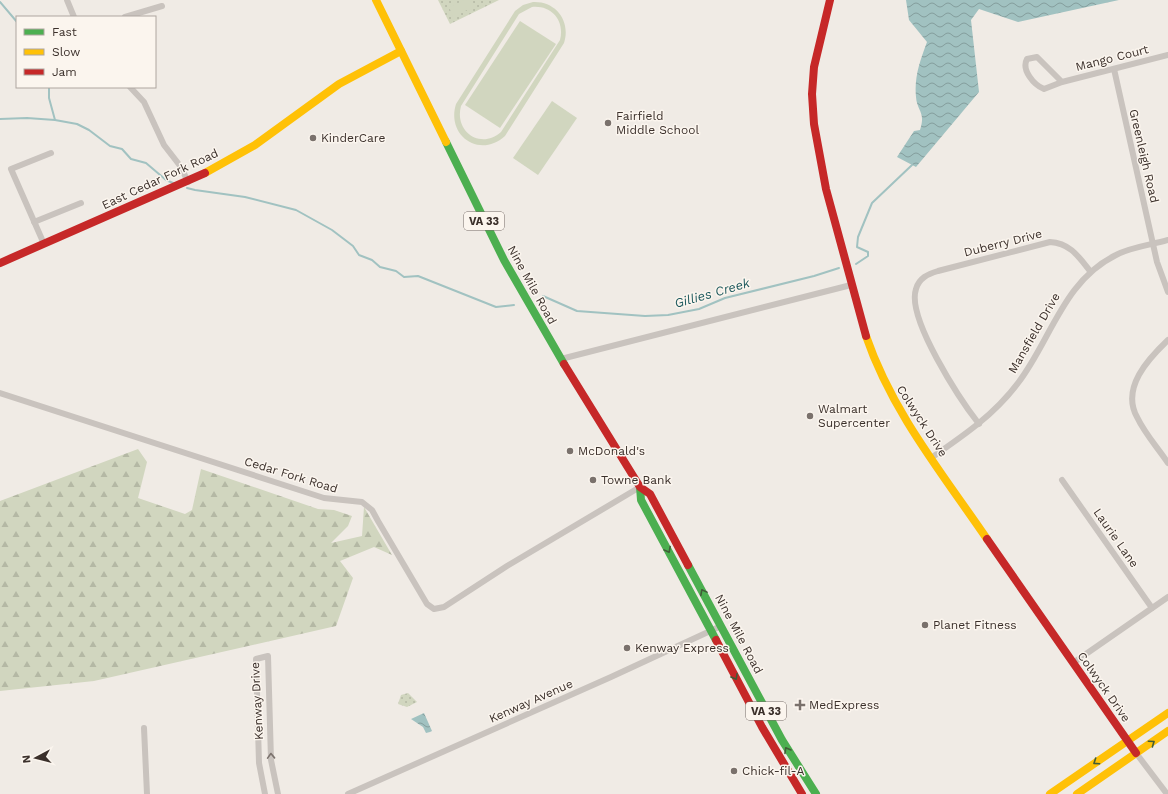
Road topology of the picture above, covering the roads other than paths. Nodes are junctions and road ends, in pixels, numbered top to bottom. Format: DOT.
graph roads {
  1 [pos="67,0"];
  2 [pos="376,0"];
  3 [pos="830,0"];
  4 [pos="162,6"];
  5 [pos="74,16"];
  6 [pos="127,16"];
  7 [pos="401,51"];
  8 [pos="1168,55"];
  9 [pos="1114,70"];
  10 [pos="1062,82"];
  11 [pos="131,88"];
  12 [pos="51,153"];
  13 [pos="188,182"];
  14 [pos="81,203"];
  15 [pos="34,222"];
  16 [pos="1168,240"];
  17 [pos="44,244"];
  18 [pos="1153,244"];
  19 [pos="0,263"];
  20 [pos="1090,271"];
  21 [pos="851,285"];
  22 [pos="1168,292"];
  23 [pos="1168,340"];
  24 [pos="562,359"];
  25 [pos="0,393"];
  26 [pos="979,424"];
  27 [pos="931,458"];
  28 [pos="1168,463"];
  29 [pos="1062,480"];
  30 [pos="640,487"];
  31 [pos="1168,597"];
  32 [pos="1152,608"];
  33 [pos="721,626"];
  34 [pos="711,631"];
  35 [pos="1073,663"];
  36 [pos="1168,712"];
  37 [pos="144,728"];
  38 [pos="1168,731"];
  39 [pos="1127,741"];
  40 [pos="1136,753"];
  41 [pos="147,794"];
  42 [pos="266,794"];
  43 [pos="278,794"];
  44 [pos="348,794"];
  45 [pos="802,794"];
  46 [pos="816,794"];
  47 [pos="1050,794"];
  48 [pos="1077,794"];
  49 [pos="1167,794"];
  1 -- 5 [label="street"];
  2 -- 7 [label="main road, Nine Mile Road / VA 33"];
  3 -- 21 [label="main road, Colwyck Drive"];
  4 -- 6 [label="street"];
  7 -- 13 [label="main road, East Cedar Fork Road"];
  7 -- 24 [label="main road, Nine Mile Road / VA 33"];
  8 -- 9 [label="street, Mango Court"];
  9 -- 10 [label="street, Mango Court"];
  9 -- 18 [label="street, Greenleigh Road"];
  10 -- 10 [label="street, Mango Court"];
  11 -- 13 [label="street"];
  12 -- 15 [label="street"];
  13 -- 17 [label="main road, East Cedar Fork Road"];
  14 -- 15 [label="street"];
  15 -- 17 [label="street"];
  16 -- 18 [label="street, Mansfield Drive"];
  17 -- 19 [label="main road, East Cedar Fork Road"];
  18 -- 20 [label="street, Mansfield Drive"];
  18 -- 22 [label="street, Greenleigh Road"];
  20 -- 26 [label="street, Mansfield Drive"];
  20 -- 26 [label="street, Duberry Drive"];
  21 -- 24 [label="street"];
  21 -- 27 [label="main road, Colwyck Drive"];
  23 -- 28 [label="street"];
  24 -- 30 [label="main road, Nine Mile Road / VA 33"];
  25 -- 30 [label="street, Cedar Fork Road"];
  26 -- 27 [label="street, Mansfield Drive"];
  27 -- 35 [label="main road, Colwyck Drive"];
  29 -- 32 [label="street, Laurie Lane"];
  33 -- 30 [label="main road, Nine Mile Road / VA 33, one-way"];
  30 -- 34 [label="main road, Nine Mile Road / VA 33, one-way"];
  31 -- 32 [label="street"];
  32 -- 35 [label="street"];
  33 -- 34 [label="street, Kenway Avenue"];
  46 -- 33 [label="main road, Nine Mile Road / VA 33, one-way"];
  34 -- 44 [label="street, Kenway Avenue"];
  34 -- 45 [label="main road, Nine Mile Road / VA 33, one-way"];
  35 -- 39 [label="main road, Colwyck Drive"];
  36 -- 39 [label="main road"];
  37 -- 41 [label="street"];
  40 -- 38 [label="main road, one-way"];
  39 -- 40 [label="main road, Colwyck Drive"];
  39 -- 47 [label="main road, one-way"];
  40 -- 48 [label="main road"];
  40 -- 49 [label="street, Colwyck Drive"];
  43 -- 42 [label="street, Kenway Drive, one-way"];
}
